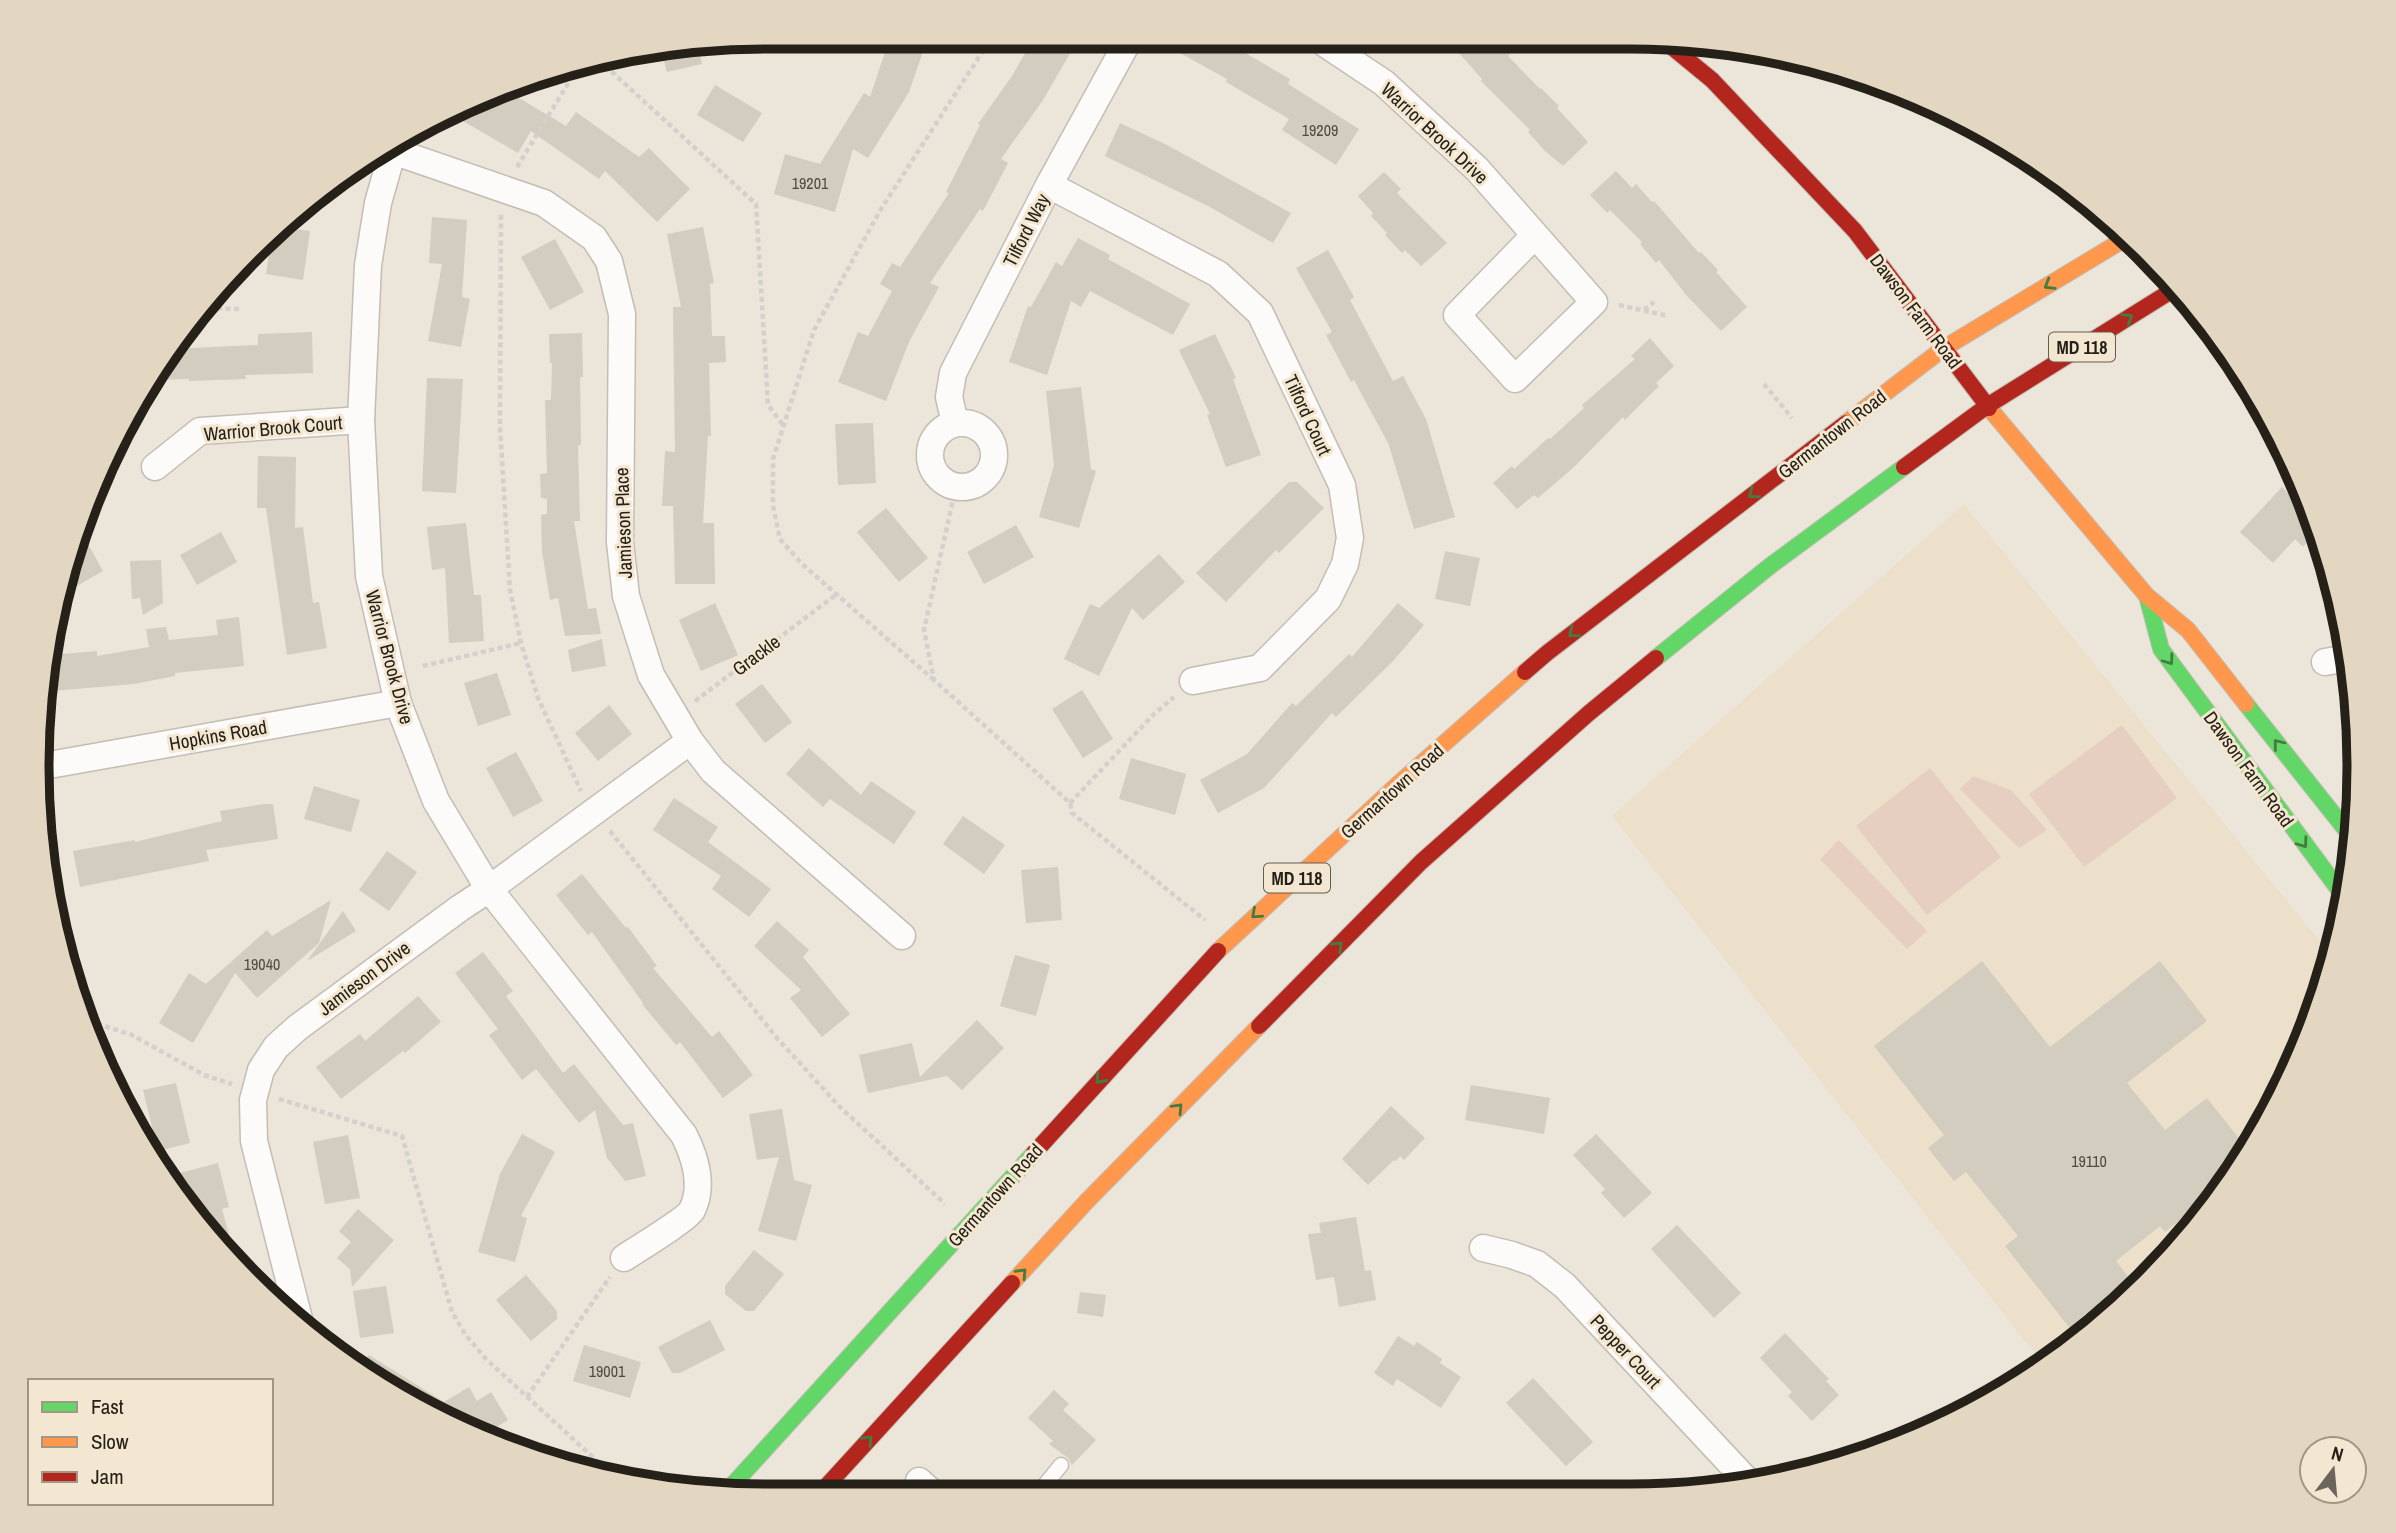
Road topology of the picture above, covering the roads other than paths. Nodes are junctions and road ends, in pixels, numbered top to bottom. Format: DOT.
graph roads {
  1 [pos="1124,49"];
  2 [pos="1333,49"];
  3 [pos="1677,51"];
  4 [pos="400,150"];
  5 [pos="389,157"];
  6 [pos="1049,184"];
  7 [pos="1535,235"];
  8 [pos="2119,242"];
  9 [pos="2169,293"];
  10 [pos="1944,348"];
  11 [pos="1987,406"];
  12 [pos="361,420"];
  13 [pos="955,423"];
  14 [pos="155,467"];
  15 [pos="2147,596"];
  16 [pos="1193,681"];
  17 [pos="398,702"];
  18 [pos="690,741"];
  19 [pos="49,766"];
  20 [pos="2344,827"];
  21 [pos="2336,887"];
  22 [pos="489,889"];
  23 [pos="902,936"];
  24 [pos="1483,1248"];
  25 [pos="624,1258"];
  26 [pos="296,1309"];
  27 [pos="1061,1465"];
  28 [pos="1741,1475"];
  29 [pos="735,1483"];
  30 [pos="828,1484"];
  31 [pos="1046,1484"];
  1 -- 6 [label="street, Tilford Way"];
  2 -- 7 [label="street, Warrior Brook Drive"];
  3 -- 10 [label="main road, Dawson Farm Road"];
  4 -- 18 [label="street, Jamieson Place"];
  5 -- 12 [label="street, Warrior Brook Drive"];
  6 -- 13 [label="street, Tilford Way"];
  6 -- 16 [label="street, Tilford Court"];
  7 -- 7 [label="street, Warrior Brook Drive"];
  8 -- 10 [label="main road, Germantown Road / MD 118, one-way"];
  11 -- 9 [label="main road, MD 118, one-way"];
  10 -- 11 [label="main road, Dawson Farm Road"];
  10 -- 29 [label="main road, Germantown Road / MD 118, one-way"];
  11 -- 15 [label="main road, Dawson Farm Road"];
  30 -- 11 [label="main road, MD 118, one-way"];
  12 -- 14 [label="street, Warrior Brook Court"];
  12 -- 17 [label="street, Warrior Brook Drive"];
  13 -- 13 [label="street"];
  20 -- 15 [label="main road, Dawson Farm Road, one-way"];
  15 -- 21 [label="main road, Dawson Farm Road, one-way"];
  17 -- 19 [label="street, Hopkins Road"];
  17 -- 22 [label="street, Warrior Brook Drive"];
  18 -- 22 [label="street, Jamieson Drive"];
  18 -- 23 [label="street, Jamieson Place"];
  22 -- 25 [label="street, Warrior Brook Drive"];
  22 -- 26 [label="street, Jamieson Drive"];
  24 -- 28 [label="street, Pepper Court"];
  27 -- 31 [label="lane"];
}
